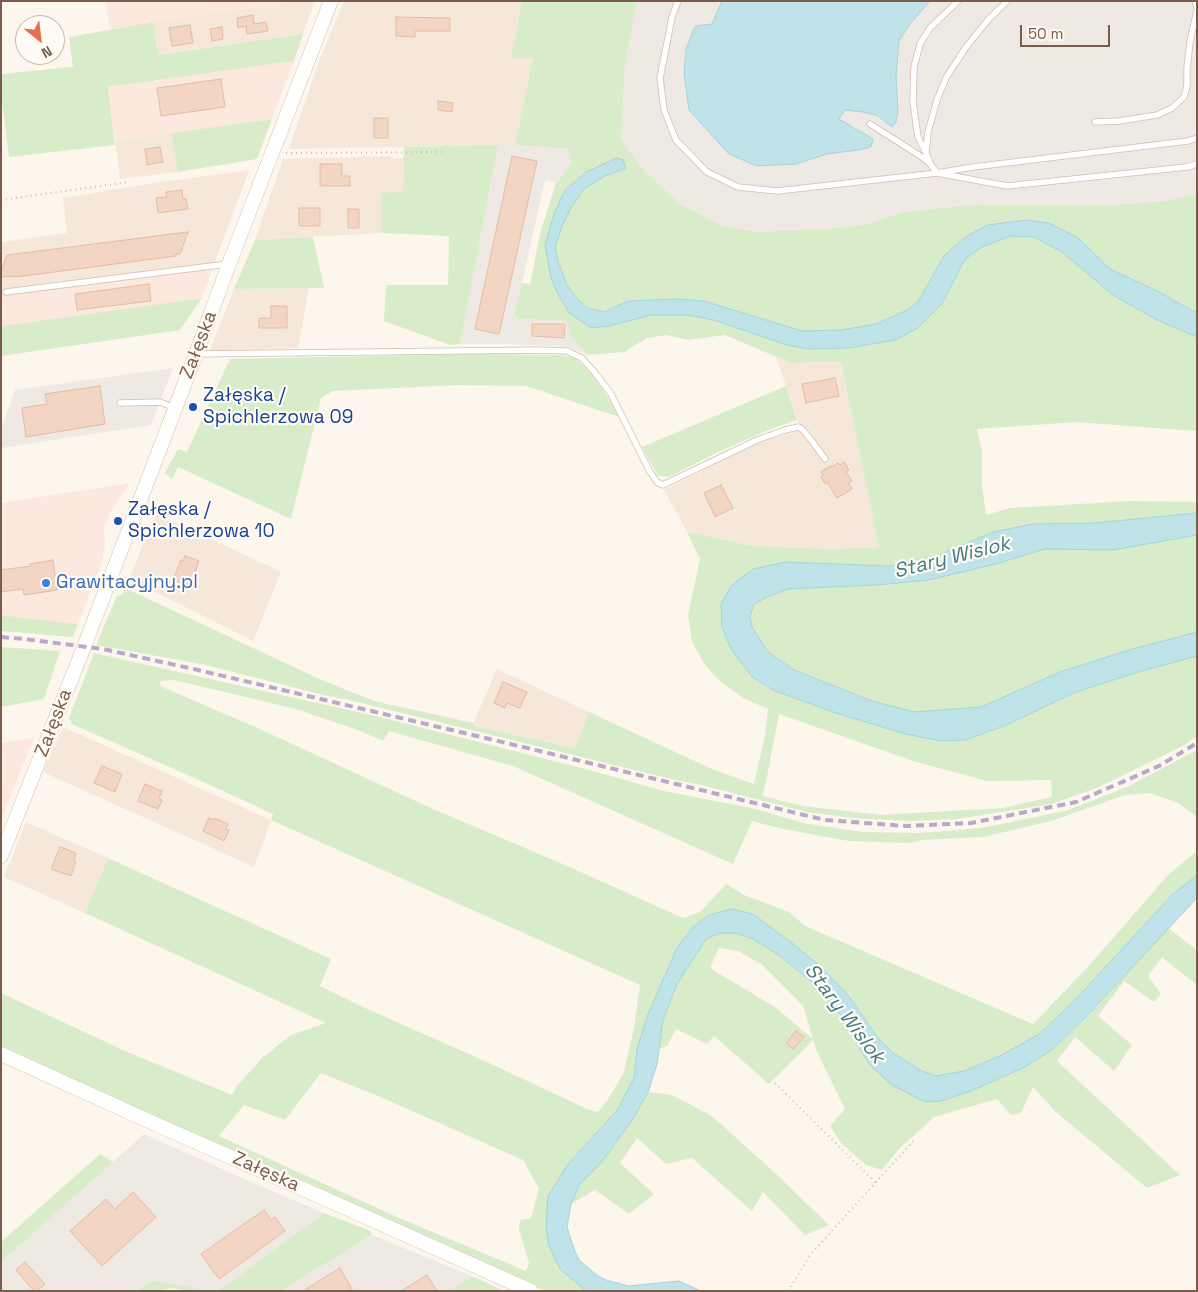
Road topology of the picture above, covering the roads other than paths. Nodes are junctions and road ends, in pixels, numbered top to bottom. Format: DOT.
graph roads {
  1 [pos="331,1"];
  2 [pos="678,1"];
  3 [pos="958,1"];
  4 [pos="1007,1"];
  5 [pos="1196,1"];
  6 [pos="1197,9"];
  7 [pos="1095,122"];
  8 [pos="870,124"];
  9 [pos="1197,138"];
  10 [pos="926,153"];
  11 [pos="1197,164"];
  12 [pos="931,165"];
  13 [pos="937,174"];
  14 [pos="229,264"];
  15 [pos="6,292"];
  16 [pos="196,354"];
  17 [pos="120,403"];
  18 [pos="175,408"];
  19 [pos="825,459"];
  20 [pos="1,856"];
  21 [pos="1,1054"];
  22 [pos="531,1291"];
  1 -- 14 [label="street, Załęska"];
  2 -- 13 [label="lane"];
  3 -- 10 [label="lane"];
  4 -- 10 [label="lane"];
  5 -- 6 [label="lane"];
  6 -- 7 [label="lane"];
  8 -- 12 [label="lane"];
  9 -- 13 [label="lane"];
  10 -- 12 [label="lane"];
  11 -- 13 [label="lane"];
  12 -- 13 [label="lane"];
  14 -- 15 [label="lane"];
  14 -- 16 [label="street, Załęska"];
  16 -- 18 [label="street, Załęska"];
  16 -- 19 [label="lane"];
  17 -- 18 [label="lane"];
  18 -- 20 [label="street, Załęska"];
  21 -- 22 [label="street, Załęska"];
}
